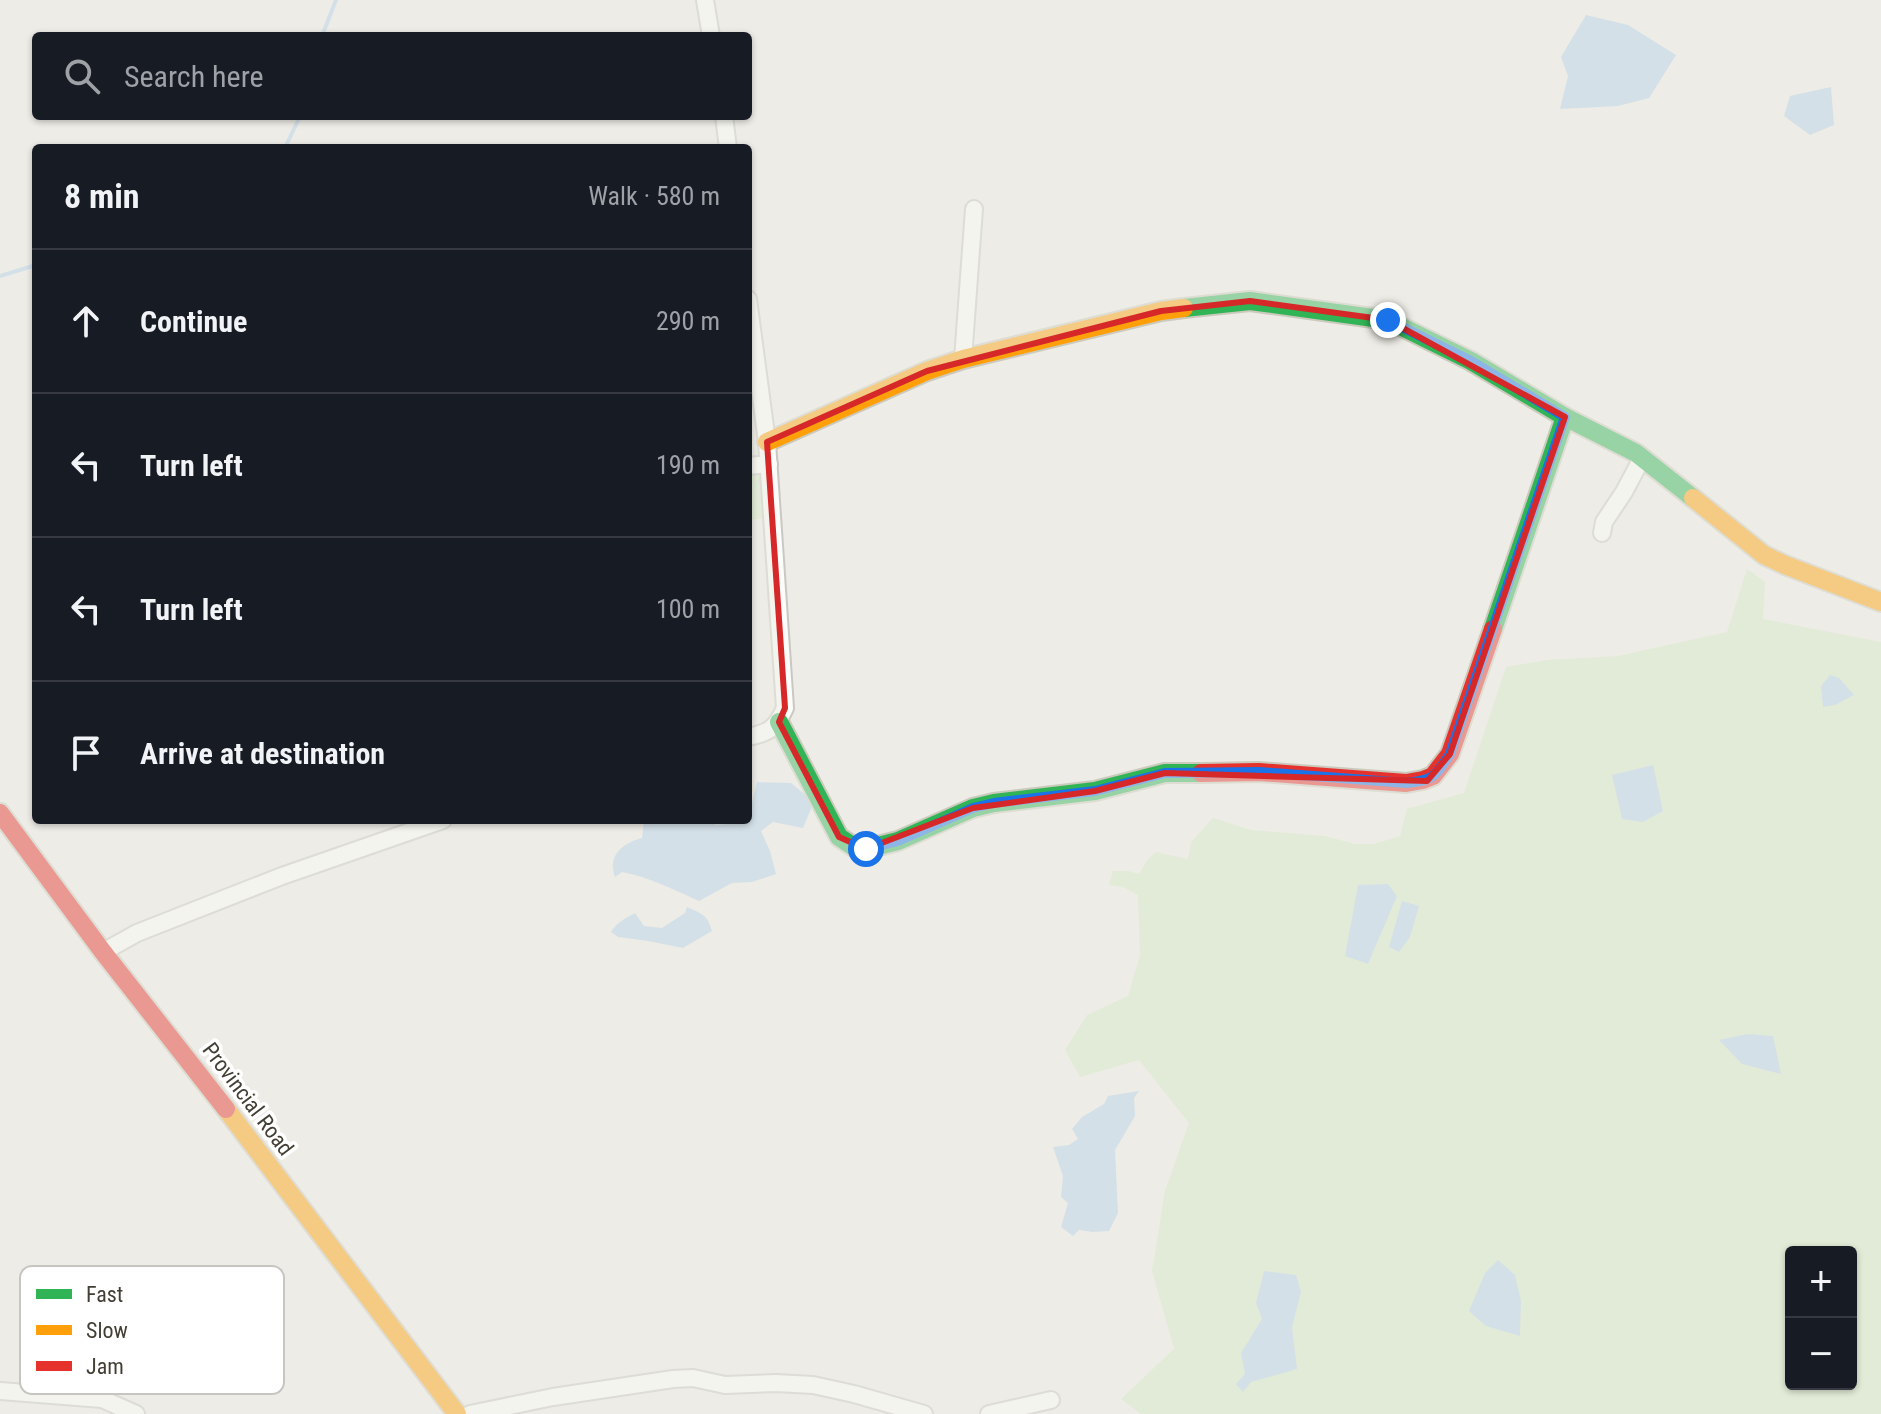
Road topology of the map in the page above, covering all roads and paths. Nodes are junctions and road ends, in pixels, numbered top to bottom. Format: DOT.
graph roads {
  1 [pos="705,0"];
  2 [pos="710,32"];
  3 [pos="724,120"];
  4 [pos="728,144"];
  5 [pos="974,209"];
  6 [pos="752,329"];
  7 [pos="963,359"];
  8 [pos="1565,417"];
  9 [pos="767,442"];
  10 [pos="1642,458"];
  11 [pos="769,464"];
  12 [pos="752,466"];
  13 [pos="1602,533"];
  14 [pos="1881,602"];
  15 [pos="779,722"];
  16 [pos="752,736"];
  17 [pos="0,813"];
  18 [pos="432,824"];
  19 [pos="103,952"];
  20 [pos="0,1391"];
  21 [pos="20,1392"];
  22 [pos="42,1394"];
  23 [pos="1051,1400"];
  24 [pos="136,1414"];
  25 [pos="457,1414"];
  26 [pos="470,1414"];
  27 [pos="924,1414"];
  28 [pos="989,1414"];
  1 -- 2 [label="street"];
  3 -- 4 [label="street"];
  5 -- 7 [label="street"];
  6 -- 9 [label="street"];
  7 -- 8 [label="street"];
  7 -- 9 [label="street"];
  8 -- 10 [label="street"];
  8 -- 15 [label="street"];
  9 -- 11 [label="street"];
  10 -- 13 [label="street"];
  10 -- 14 [label="street"];
  11 -- 12 [label="street"];
  11 -- 15 [label="street"];
  15 -- 16 [label="street"];
  17 -- 19 [label="street, Provincial Road"];
  18 -- 19 [label="street"];
  19 -- 25 [label="street, Provincial Road"];
  20 -- 21 [label="street"];
  22 -- 24 [label="street"];
  23 -- 28 [label="street"];
  26 -- 27 [label="street"];
}
